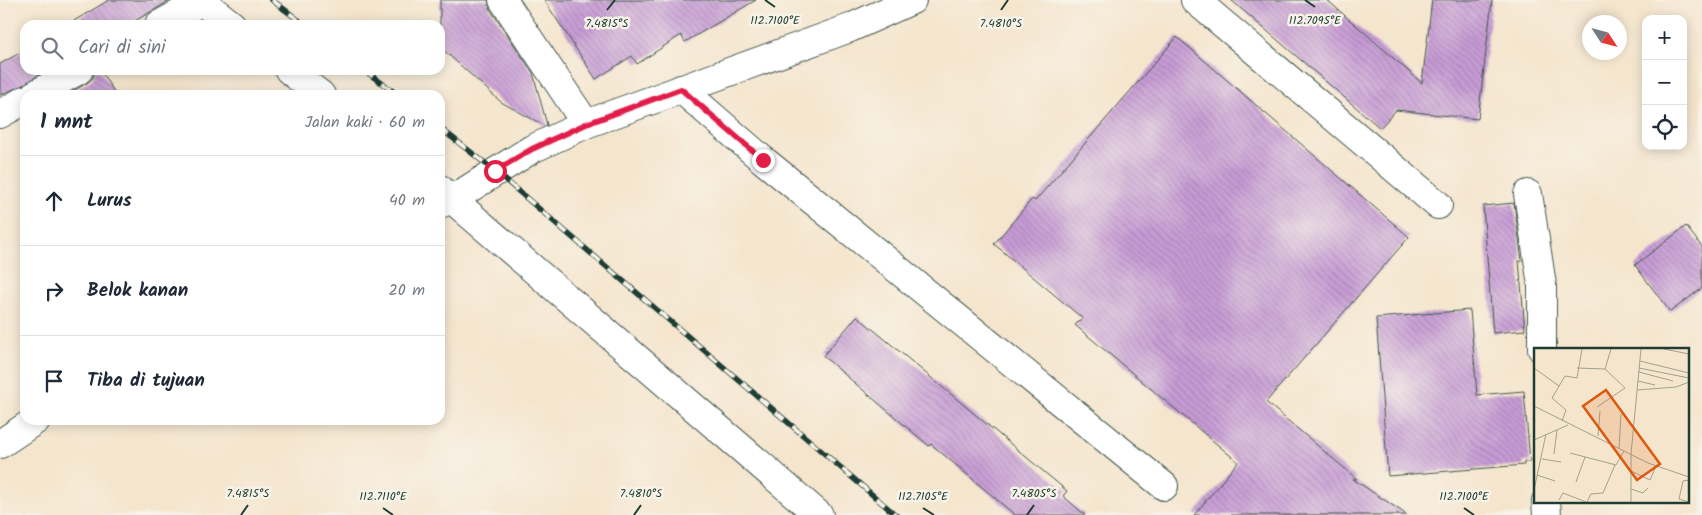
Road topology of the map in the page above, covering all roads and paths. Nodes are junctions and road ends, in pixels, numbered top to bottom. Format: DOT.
graph roads {
  1 [pos="503,0"];
  2 [pos="912,0"];
  3 [pos="1195,0"];
  4 [pos="201,1"];
  5 [pos="168,20"];
  6 [pos="226,20"];
  7 [pos="70,75"];
  8 [pos="295,75"];
  9 [pos="681,89"];
  10 [pos="43,90"];
  11 [pos="315,90"];
  12 [pos="20,103"];
  13 [pos="0,114"];
  14 [pos="586,124"];
  15 [pos="1528,194"];
  16 [pos="445,196"];
  17 [pos="445,198"];
  18 [pos="1438,205"];
  19 [pos="1542,348"];
  20 [pos="27,425"];
  21 [pos="1,440"];
  22 [pos="1164,486"];
  23 [pos="1546,502"];
  24 [pos="819,515"];
  25 [pos="1547,515"];
  1 -- 14 [label="street"];
  2 -- 9 [label="street"];
  3 -- 18 [label="street"];
  4 -- 5 [label="street"];
  4 -- 6 [label="street"];
  7 -- 10 [label="street"];
  8 -- 11 [label="street"];
  9 -- 14 [label="street"];
  9 -- 22 [label="street"];
  12 -- 13 [label="street"];
  14 -- 16 [label="street"];
  15 -- 19 [label="street"];
  17 -- 24 [label="street"];
  20 -- 21 [label="street"];
  23 -- 25 [label="street"];
}
